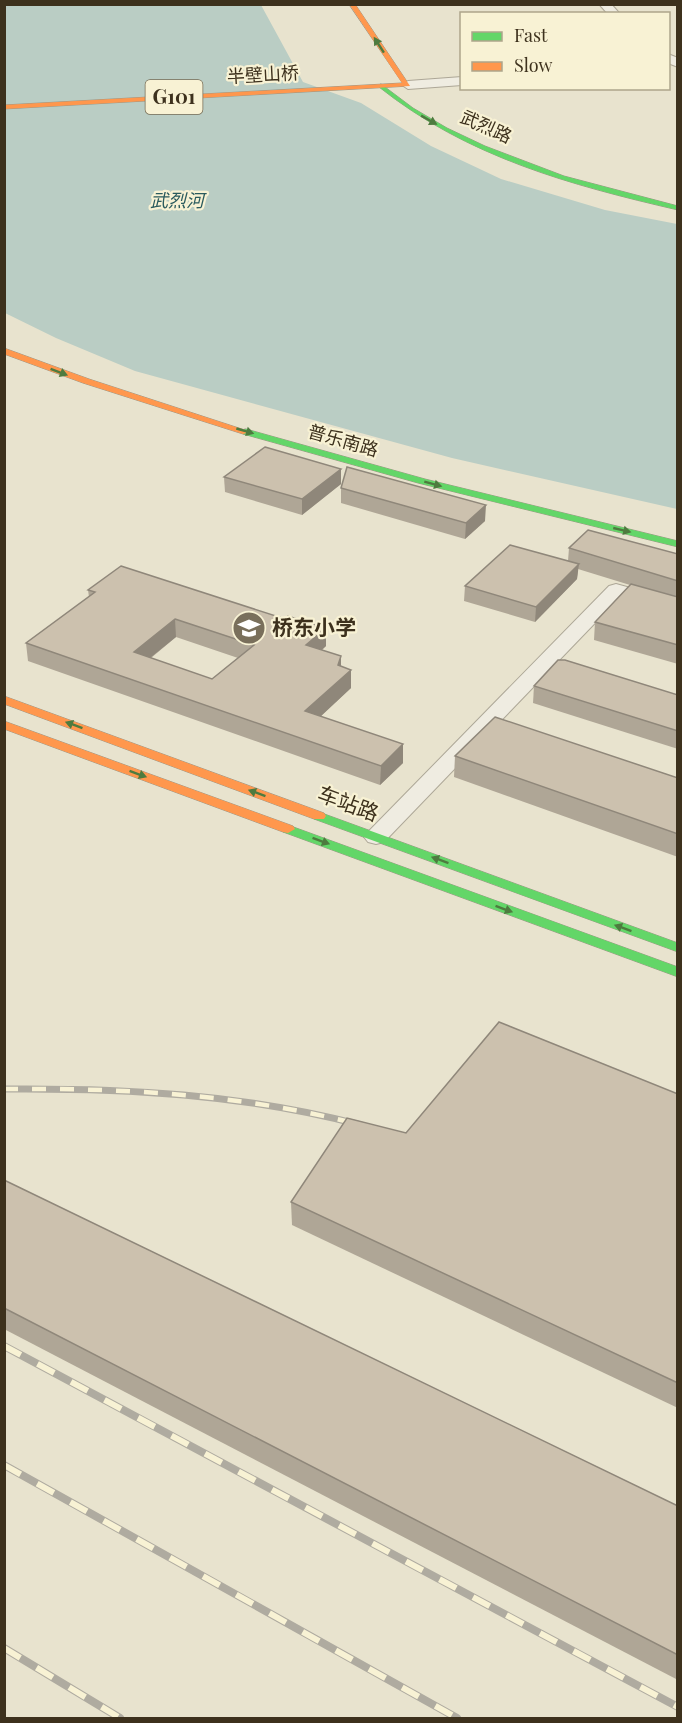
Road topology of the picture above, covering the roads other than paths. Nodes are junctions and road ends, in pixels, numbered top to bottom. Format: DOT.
graph roads {
  1 [pos="352,4"];
  2 [pos="367,69"];
  3 [pos="460,81"];
  4 [pos="408,84"];
  5 [pos="381,86"];
  6 [pos="424,98"];
  7 [pos="4,106"];
  8 [pos="483,133"];
  9 [pos="678,198"];
  10 [pos="678,208"];
  11 [pos="4,338"];
  12 [pos="4,351"];
  13 [pos="608,512"];
  14 [pos="678,544"];
  15 [pos="678,608"];
  16 [pos="4,700"];
  17 [pos="486,724"];
  18 [pos="4,725"];
  19 [pos="509,731"];
  20 [pos="376,837"];
  21 [pos="678,948"];
  22 [pos="678,972"];
  4 -- 1 [label="main road, one-way"];
  2 -- 5 [label="main road, 武烈路"];
  3 -- 4 [label="street"];
  4 -- 5 [label="main road, G101"];
  4 -- 6 [label="main road"];
  5 -- 7 [label="main road, 半壁山桥 / G101"];
  5 -- 10 [label="main road, 武烈路, one-way"];
  8 -- 9 [label="main road, 武烈路"];
  11 -- 13 [label="main road, 普乐南路"];
  12 -- 14 [label="main road, 普乐南路, one-way"];
  15 -- 17 [label="street"];
  20 -- 16 [label="main road, 车站路, one-way"];
  17 -- 19 [label="street"];
  17 -- 20 [label="street"];
  18 -- 22 [label="main road, one-way"];
  21 -- 20 [label="main road, 车站路, one-way"];
}
